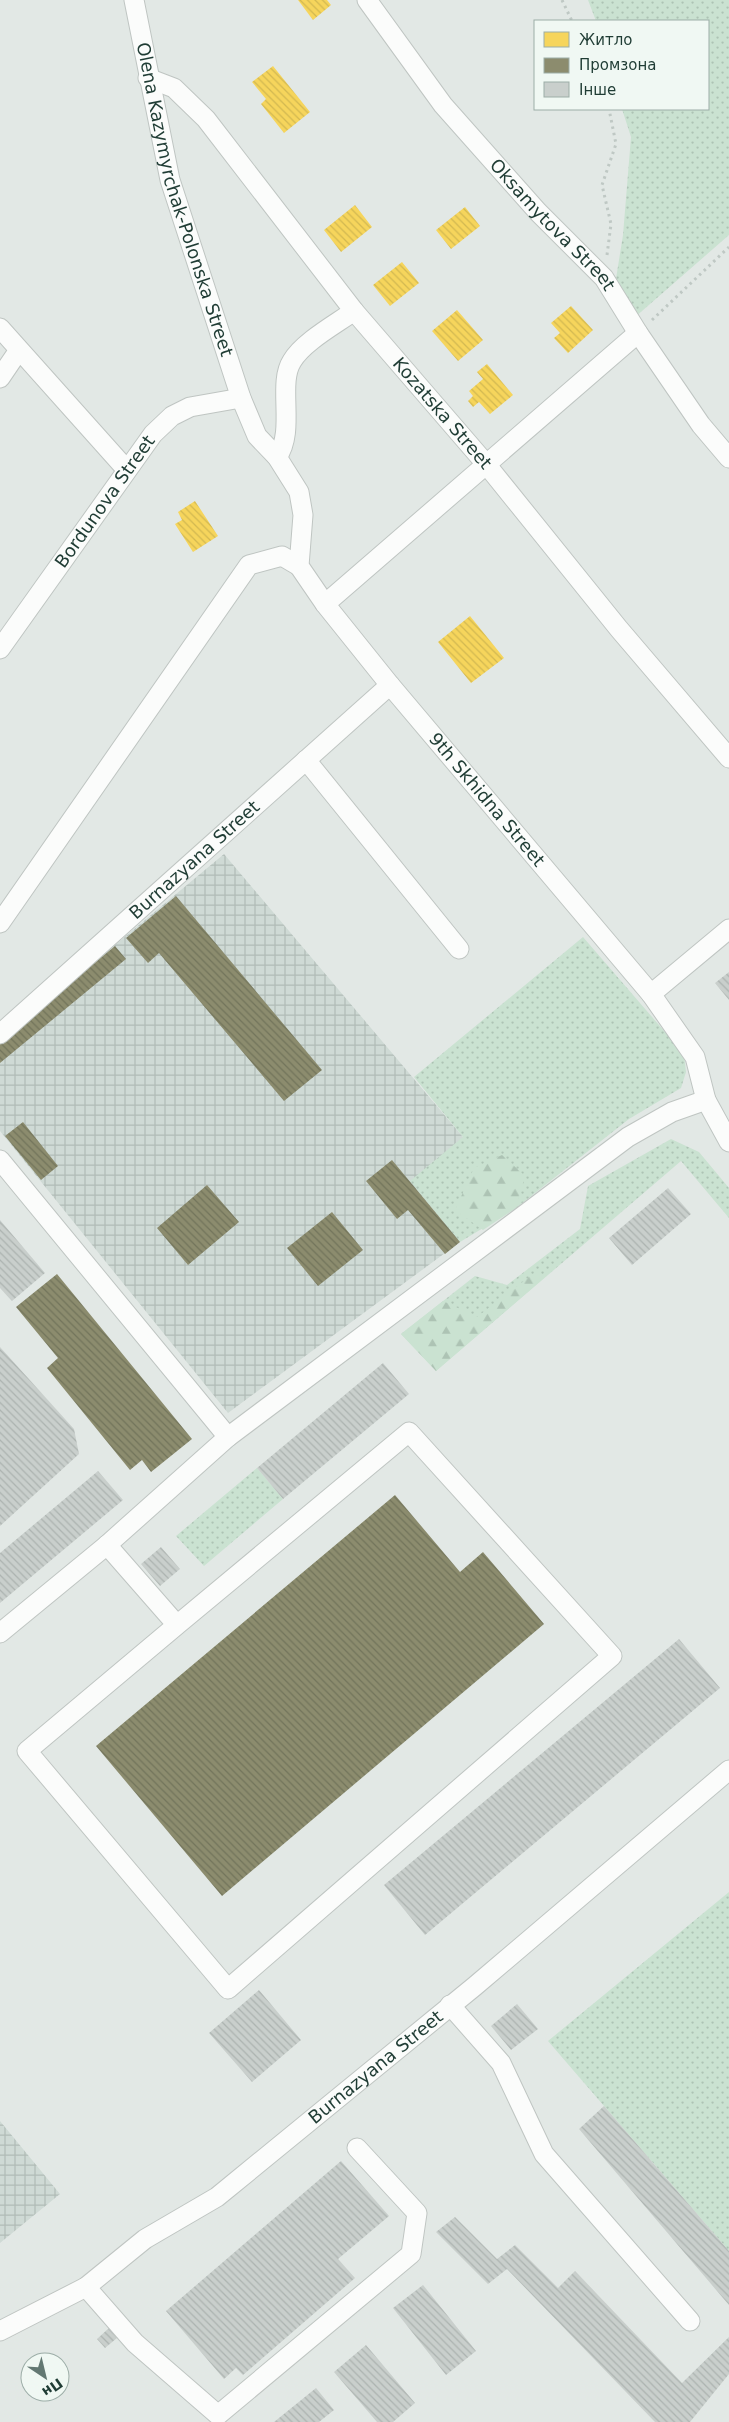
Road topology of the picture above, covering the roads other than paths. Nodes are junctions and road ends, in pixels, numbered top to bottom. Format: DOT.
graph roads {
  1 [pos="134,0"];
  2 [pos="367,0"];
  3 [pos="148,78"];
  4 [pos="354,311"];
  5 [pos="0,328"];
  6 [pos="638,333"];
  7 [pos="19,350"];
  8 [pos="0,378"];
  9 [pos="241,398"];
  10 [pos="277,457"];
  11 [pos="729,458"];
  12 [pos="486,464"];
  13 [pos="126,470"];
  14 [pos="299,566"];
  15 [pos="325,604"];
  16 [pos="0,649"];
  17 [pos="390,685"];
  18 [pos="729,758"];
  19 [pos="306,760"];
  20 [pos="0,923"];
  21 [pos="729,929"];
  22 [pos="459,949"];
  23 [pos="651,994"];
  24 [pos="0,1034"];
  25 [pos="706,1100"];
  26 [pos="727,1137"];
  27 [pos="0,1160"];
  28 [pos="228,1437"];
  29 [pos="106,1546"];
  30 [pos="177,1625"];
  31 [pos="0,1633"];
  32 [pos="729,1770"];
  33 [pos="450,2005"];
  34 [pos="357,2148"];
  35 [pos="86,2287"];
  36 [pos="690,2321"];
  37 [pos="2,2323"];
  38 [pos="220,2419"];
  1 -- 3 [label="street, Olena Kazymyrchak-Polonska Street"];
  2 -- 6 [label="street, Oksamytova Street"];
  3 -- 4 [label="street, Kozatska Street"];
  3 -- 9 [label="street, Olena Kazymyrchak-Polonska Street"];
  4 -- 10 [label="street"];
  4 -- 12 [label="street, Kozatska Street"];
  5 -- 7 [label="street"];
  6 -- 11 [label="street, Oksamytova Street"];
  6 -- 12 [label="street"];
  7 -- 8 [label="street"];
  7 -- 13 [label="street"];
  9 -- 10 [label="street, Olena Kazymyrchak-Polonska Street"];
  9 -- 13 [label="street, Bordunova Street"];
  10 -- 14 [label="street, Olena Kazymyrchak-Polonska Street"];
  12 -- 15 [label="street"];
  12 -- 18 [label="street, Kozatska Street"];
  13 -- 16 [label="street, Bordunova Street"];
  14 -- 15 [label="street, 9th Skhidna Street"];
  14 -- 20 [label="street"];
  15 -- 17 [label="street, 9th Skhidna Street"];
  17 -- 19 [label="street, Burnazyana Street"];
  17 -- 23 [label="street, 9th Skhidna Street"];
  19 -- 22 [label="street"];
  19 -- 24 [label="street, Burnazyana Street"];
  21 -- 23 [label="street"];
  23 -- 25 [label="street"];
  25 -- 26 [label="street"];
  25 -- 28 [label="street"];
  27 -- 28 [label="street"];
  28 -- 29 [label="street"];
  29 -- 30 [label="street"];
  29 -- 31 [label="street"];
  30 -- 30 [label="street"];
  32 -- 33 [label="street, Burnazyana Street"];
  33 -- 35 [label="street, Burnazyana Street"];
  33 -- 36 [label="street"];
  34 -- 38 [label="street"];
  35 -- 37 [label="street, Burnazyana Street"];
  35 -- 38 [label="street"];
}
